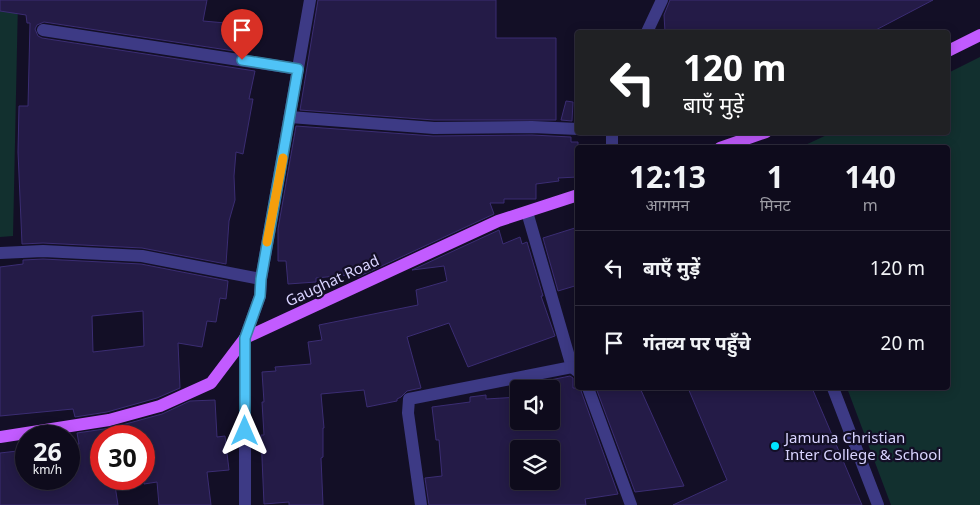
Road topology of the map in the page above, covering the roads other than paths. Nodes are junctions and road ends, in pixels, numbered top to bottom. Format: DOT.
graph roads {
  1 [pos="310,0"];
  2 [pos="662,0"];
  3 [pos="43,30"];
  4 [pos="648,30"];
  5 [pos="980,35"];
  6 [pos="950,50"];
  7 [pos="298,69"];
  8 [pos="290,117"];
  9 [pos="575,129"];
  10 [pos="760,135"];
  11 [pos="742,144"];
  12 [pos="575,195"];
  13 [pos="527,212"];
  14 [pos="0,253"];
  15 [pos="261,279"];
  16 [pos="245,338"];
  17 [pos="575,369"];
  18 [pos="589,390"];
  19 [pos="834,390"];
  20 [pos="0,437"];
  21 [pos="245,505"];
  22 [pos="421,505"];
  23 [pos="631,505"];
  24 [pos="878,505"];
  1 -- 7 [label="street"];
  2 -- 4 [label="street"];
  3 -- 7 [label="street"];
  5 -- 6 [label="main road"];
  7 -- 8 [label="street"];
  8 -- 9 [label="street"];
  8 -- 15 [label="street"];
  10 -- 11 [label="main road"];
  12 -- 13 [label="main road, Gaughat Road"];
  13 -- 16 [label="main road, Gaughat Road"];
  13 -- 17 [label="street"];
  14 -- 15 [label="street"];
  15 -- 16 [label="street"];
  16 -- 20 [label="main road, Gaughat Road"];
  16 -- 21 [label="street"];
  17 -- 22 [label="street"];
  18 -- 23 [label="street"];
  19 -- 24 [label="street"];
}
